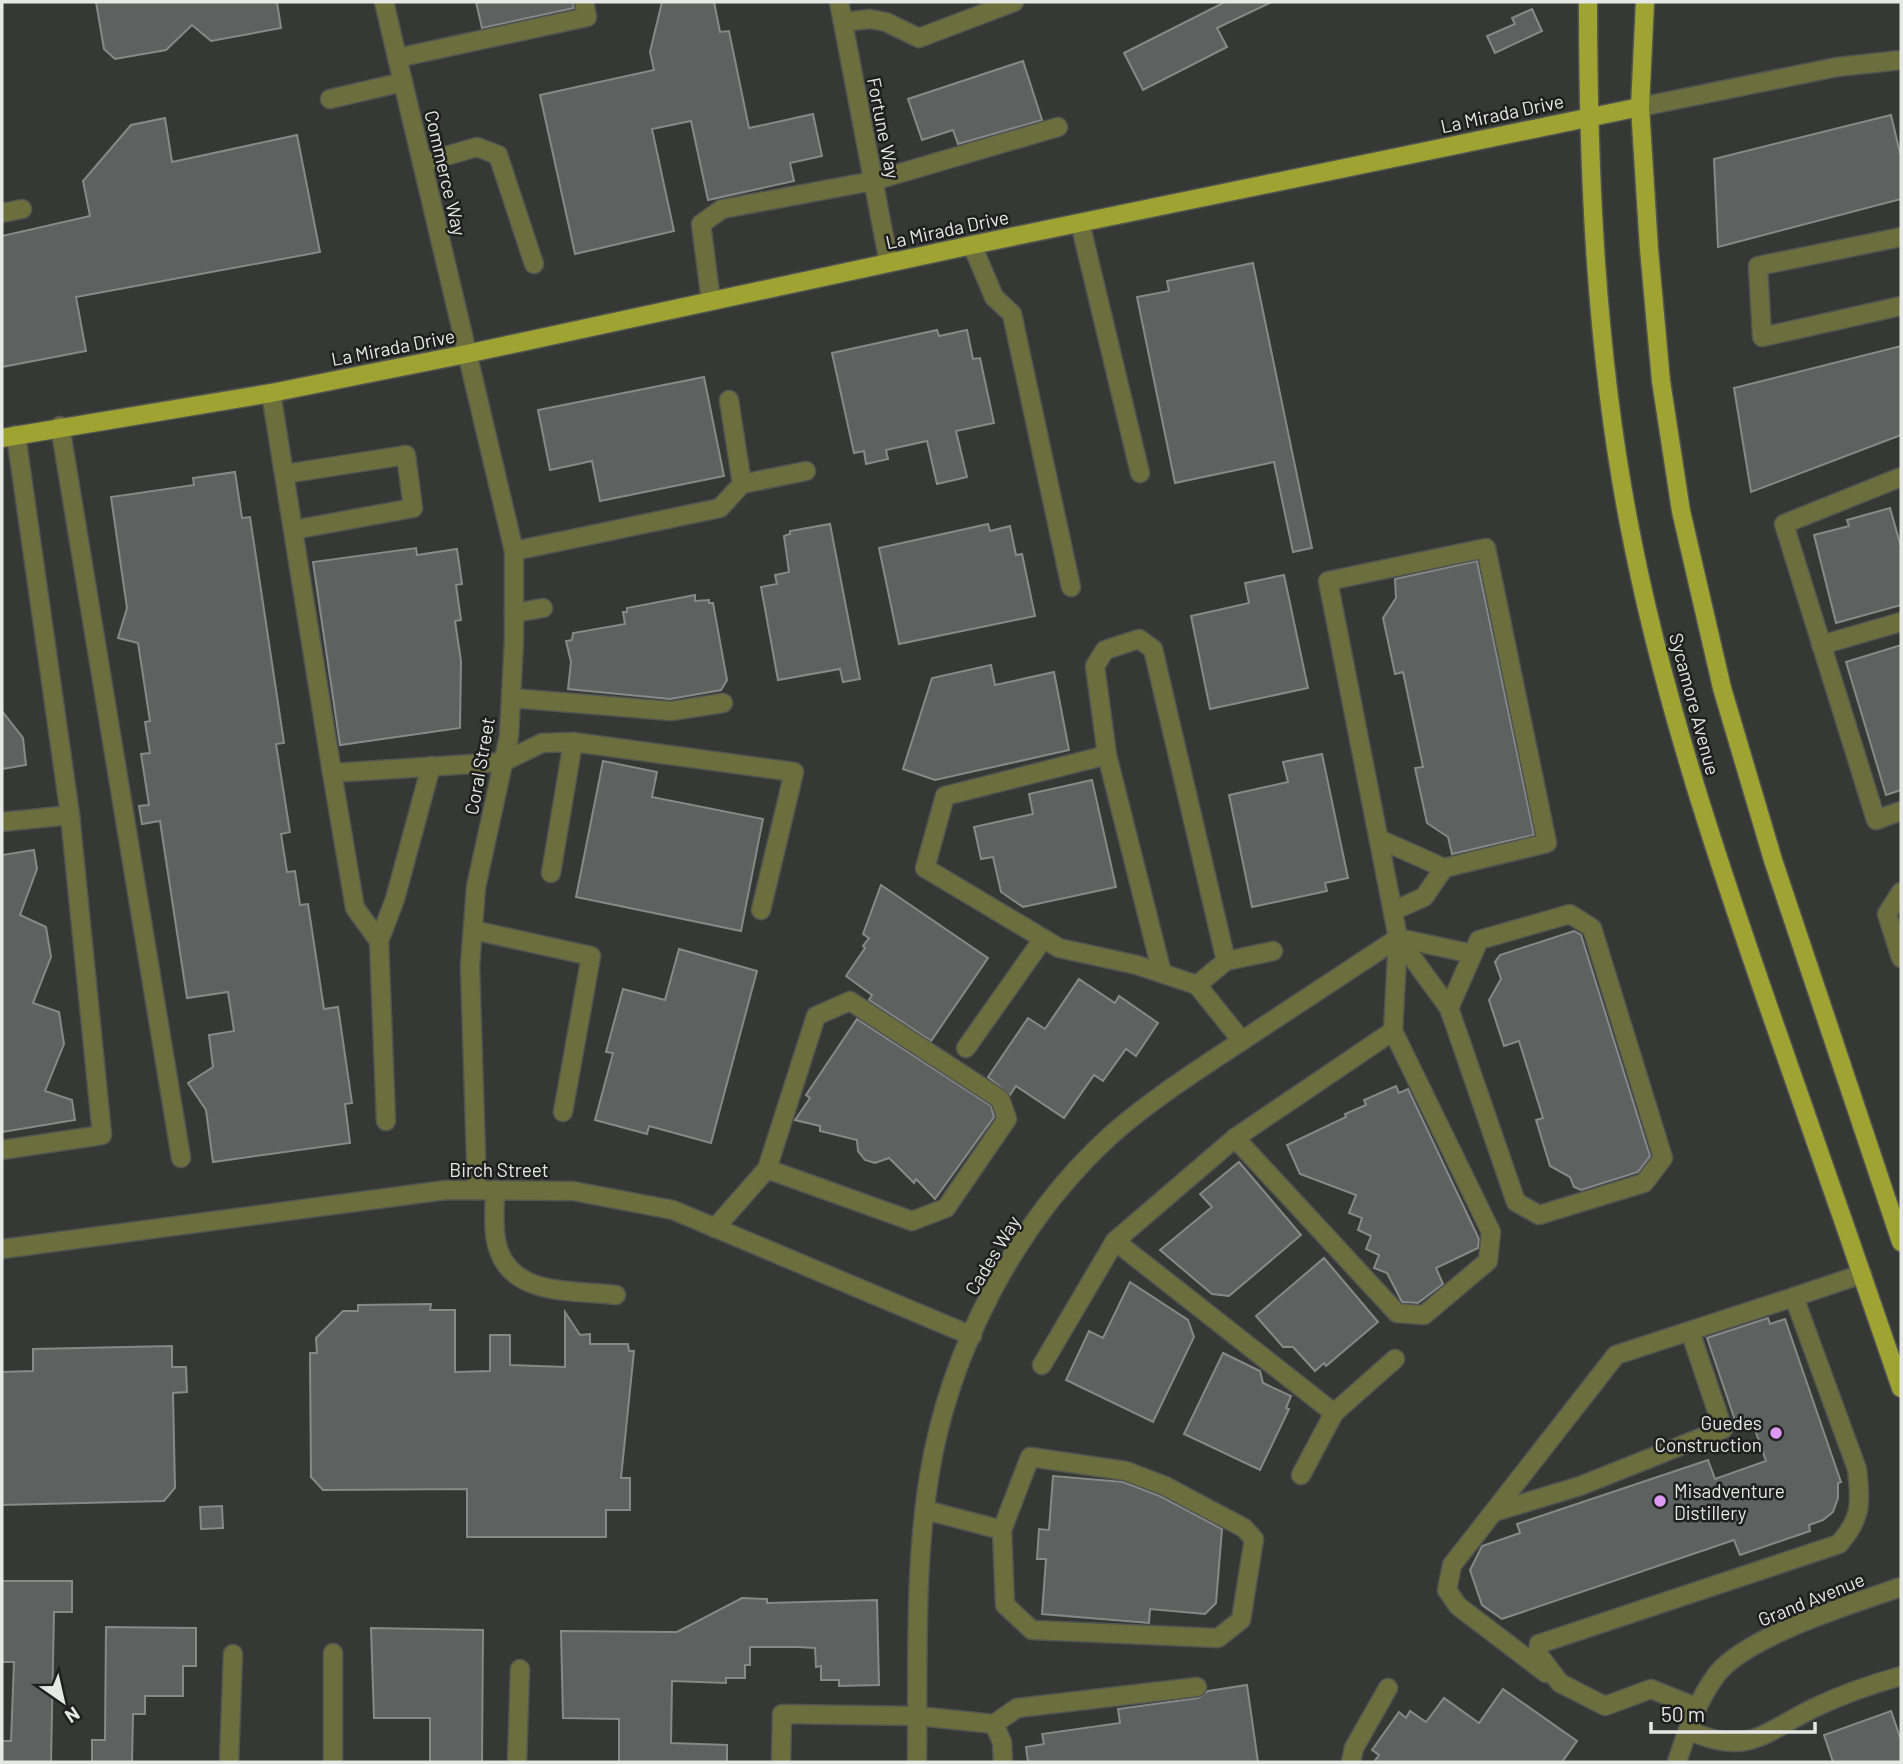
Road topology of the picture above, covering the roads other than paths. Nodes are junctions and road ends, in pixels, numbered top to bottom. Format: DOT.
graph roads {
  1 [pos="384,2"];
  2 [pos="584,2"];
  3 [pos="839,2"];
  4 [pos="1014,2"];
  5 [pos="1588,2"];
  6 [pos="1646,2"];
  7 [pos="843,22"];
  8 [pos="397,58"];
  9 [pos="1901,60"];
  10 [pos="403,82"];
  11 [pos="330,99"];
  12 [pos="1640,107"];
  13 [pos="1588,117"];
  14 [pos="1058,127"];
  15 [pos="422,163"];
  16 [pos="873,181"];
  17 [pos="22,209"];
  18 [pos="2,214"];
  19 [pos="1080,223"];
  20 [pos="1901,237"];
  21 [pos="972,245"];
  22 [pos="889,263"];
  23 [pos="534,264"];
  24 [pos="711,301"];
  25 [pos="1901,306"];
  26 [pos="466,354"];
  27 [pos="271,393"];
  28 [pos="729,400"];
  29 [pos="61,426"];
  30 [pos="9,437"];
  31 [pos="806,471"];
  32 [pos="1140,473"];
  33 [pos="285,474"];
  34 [pos="1901,478"];
  35 [pos="742,484"];
  36 [pos="293,530"];
  37 [pos="514,551"];
  38 [pos="1072,587"];
  39 [pos="542,608"];
  40 [pos="514,613"];
  41 [pos="1901,622"];
  42 [pos="1821,645"];
  43 [pos="511,698"];
  44 [pos="723,703"];
  45 [pos="573,742"];
  46 [pos="1107,755"];
  47 [pos="503,762"];
  48 [pos="431,766"];
  49 [pos="332,773"];
  50 [pos="1901,811"];
  51 [pos="70,815"];
  52 [pos="2,822"];
  53 [pos="1379,839"];
  54 [pos="1444,867"];
  55 [pos="551,873"];
  56 [pos="1901,892"];
  57 [pos="761,910"];
  58 [pos="1393,911"];
  59 [pos="473,930"];
  60 [pos="1043,939"];
  61 [pos="1398,939"];
  62 [pos="379,941"];
  63 [pos="1273,951"];
  64 [pos="1473,954"];
  65 [pos="1901,958"];
  66 [pos="1226,961"];
  67 [pos="1162,973"];
  68 [pos="1197,985"];
  69 [pos="1449,1007"];
  70 [pos="1393,1031"];
  71 [pos="1242,1041"];
  72 [pos="966,1048"];
  73 [pos="563,1112"];
  74 [pos="386,1121"];
  75 [pos="1235,1138"];
  76 [pos="2,1150"];
  77 [pos="181,1158"];
  78 [pos="767,1169"];
  79 [pos="486,1190"];
  80 [pos="715,1228"];
  81 [pos="1115,1241"];
  82 [pos="1901,1242"];
  83 [pos="2,1249"];
  84 [pos="1861,1274"];
  85 [pos="616,1295"];
  86 [pos="1794,1297"];
  87 [pos="1690,1331"];
  88 [pos="972,1336"];
  89 [pos="1395,1359"];
  90 [pos="1042,1365"];
  91 [pos="1901,1388"];
  92 [pos="1334,1413"];
  93 [pos="1301,1475"];
  94 [pos="925,1510"];
  95 [pos="1494,1512"];
  96 [pos="1002,1530"];
  97 [pos="1901,1587"];
  98 [pos="333,1653"];
  99 [pos="233,1654"];
  100 [pos="520,1669"];
  101 [pos="1901,1676"];
  102 [pos="1560,1683"];
  103 [pos="1197,1687"];
  104 [pos="1388,1688"];
  105 [pos="1696,1707"];
  106 [pos="918,1716"];
  107 [pos="994,1724"];
  108 [pos="1688,1730"];
  109 [pos="229,1762"];
  110 [pos="333,1762"];
  111 [pos="517,1762"];
  112 [pos="781,1762"];
  113 [pos="917,1762"];
  114 [pos="1003,1762"];
  115 [pos="1351,1762"];
  116 [pos="1677,1762"];
  1 -- 8 [label="street, Commerce Way"];
  2 -- 8 [label="street"];
  3 -- 7 [label="street, Fortune Way"];
  4 -- 7 [label="street"];
  5 -- 13 [label="main road, Sycamore Avenue"];
  6 -- 12 [label="main road, Sycamore Avenue"];
  7 -- 16 [label="street, Fortune Way"];
  8 -- 10 [label="street, Commerce Way"];
  9 -- 12 [label="street, La Mirada Drive"];
  10 -- 11 [label="street"];
  10 -- 15 [label="street, Commerce Way"];
  12 -- 13 [label="main road, La Mirada Drive"];
  12 -- 82 [label="main road, Sycamore Avenue"];
  13 -- 19 [label="main road, La Mirada Drive"];
  13 -- 84 [label="main road, Sycamore Avenue"];
  14 -- 16 [label="street"];
  15 -- 23 [label="street"];
  15 -- 26 [label="street, Commerce Way"];
  16 -- 22 [label="street, Fortune Way"];
  16 -- 24 [label="street"];
  17 -- 18 [label="street"];
  19 -- 21 [label="main road, La Mirada Drive"];
  19 -- 32 [label="street"];
  20 -- 25 [label="street"];
  21 -- 22 [label="main road, La Mirada Drive"];
  21 -- 38 [label="street"];
  22 -- 24 [label="main road, La Mirada Drive"];
  24 -- 26 [label="main road, La Mirada Drive"];
  26 -- 27 [label="main road, La Mirada Drive"];
  26 -- 37 [label="street, Coral Street"];
  27 -- 29 [label="main road, La Mirada Drive"];
  27 -- 33 [label="street"];
  28 -- 35 [label="street"];
  29 -- 30 [label="main road, La Mirada Drive"];
  29 -- 77 [label="street"];
  30 -- 51 [label="street"];
  31 -- 35 [label="street"];
  33 -- 36 [label="street"];
  33 -- 36 [label="street"];
  34 -- 42 [label="street"];
  35 -- 37 [label="street"];
  36 -- 49 [label="street"];
  37 -- 40 [label="street, Coral Street"];
  39 -- 40 [label="street"];
  40 -- 43 [label="street, Coral Street"];
  41 -- 42 [label="street"];
  42 -- 50 [label="street"];
  43 -- 44 [label="street"];
  43 -- 47 [label="street, Coral Street"];
  45 -- 47 [label="street"];
  45 -- 55 [label="street"];
  45 -- 57 [label="street"];
  46 -- 60 [label="street"];
  46 -- 66 [label="street"];
  46 -- 67 [label="street"];
  47 -- 48 [label="street"];
  47 -- 59 [label="street, Coral Street"];
  48 -- 49 [label="street"];
  48 -- 62 [label="street"];
  49 -- 62 [label="street"];
  51 -- 52 [label="street"];
  51 -- 76 [label="street"];
  53 -- 54 [label="street"];
  53 -- 54 [label="street"];
  53 -- 58 [label="street"];
  54 -- 58 [label="street"];
  56 -- 65 [label="street"];
  58 -- 61 [label="street"];
  59 -- 73 [label="street"];
  59 -- 79 [label="street, Coral Street"];
  60 -- 67 [label="street"];
  60 -- 72 [label="street"];
  61 -- 64 [label="street"];
  61 -- 69 [label="street"];
  61 -- 70 [label="street"];
  61 -- 71 [label="street, Cades Way"];
  62 -- 74 [label="street"];
  63 -- 66 [label="street"];
  64 -- 69 [label="street"];
  64 -- 69 [label="street"];
  66 -- 68 [label="street"];
  67 -- 68 [label="street"];
  68 -- 71 [label="street"];
  70 -- 75 [label="street"];
  70 -- 75 [label="street"];
  71 -- 88 [label="street, Cades Way"];
  75 -- 81 [label="street"];
  78 -- 78 [label="street"];
  78 -- 80 [label="street"];
  79 -- 80 [label="street, Birch Street"];
  79 -- 83 [label="street, Birch Street"];
  79 -- 85 [label="street, Coral Street"];
  80 -- 88 [label="street, Birch Street"];
  81 -- 90 [label="street"];
  81 -- 92 [label="street"];
  84 -- 86 [label="street"];
  84 -- 91 [label="main road, Sycamore Avenue"];
  86 -- 87 [label="street"];
  86 -- 102 [label="street"];
  87 -- 95 [label="street"];
  87 -- 95 [label="street"];
  88 -- 94 [label="street, Cades Way"];
  89 -- 92 [label="street"];
  92 -- 93 [label="street"];
  94 -- 96 [label="street"];
  94 -- 106 [label="street, Cades Way"];
  95 -- 102 [label="street"];
  96 -- 96 [label="street"];
  97 -- 105 [label="street, Grand Avenue"];
  98 -- 110 [label="street"];
  99 -- 109 [label="street"];
  100 -- 111 [label="street"];
  101 -- 108 [label="street"];
  102 -- 105 [label="street"];
  103 -- 107 [label="street"];
  104 -- 115 [label="street"];
  105 -- 108 [label="street, Grand Avenue"];
  106 -- 107 [label="street"];
  106 -- 112 [label="street"];
  106 -- 113 [label="street, Cades Way"];
  107 -- 114 [label="street"];
  108 -- 116 [label="street, Grand Avenue"];
}
